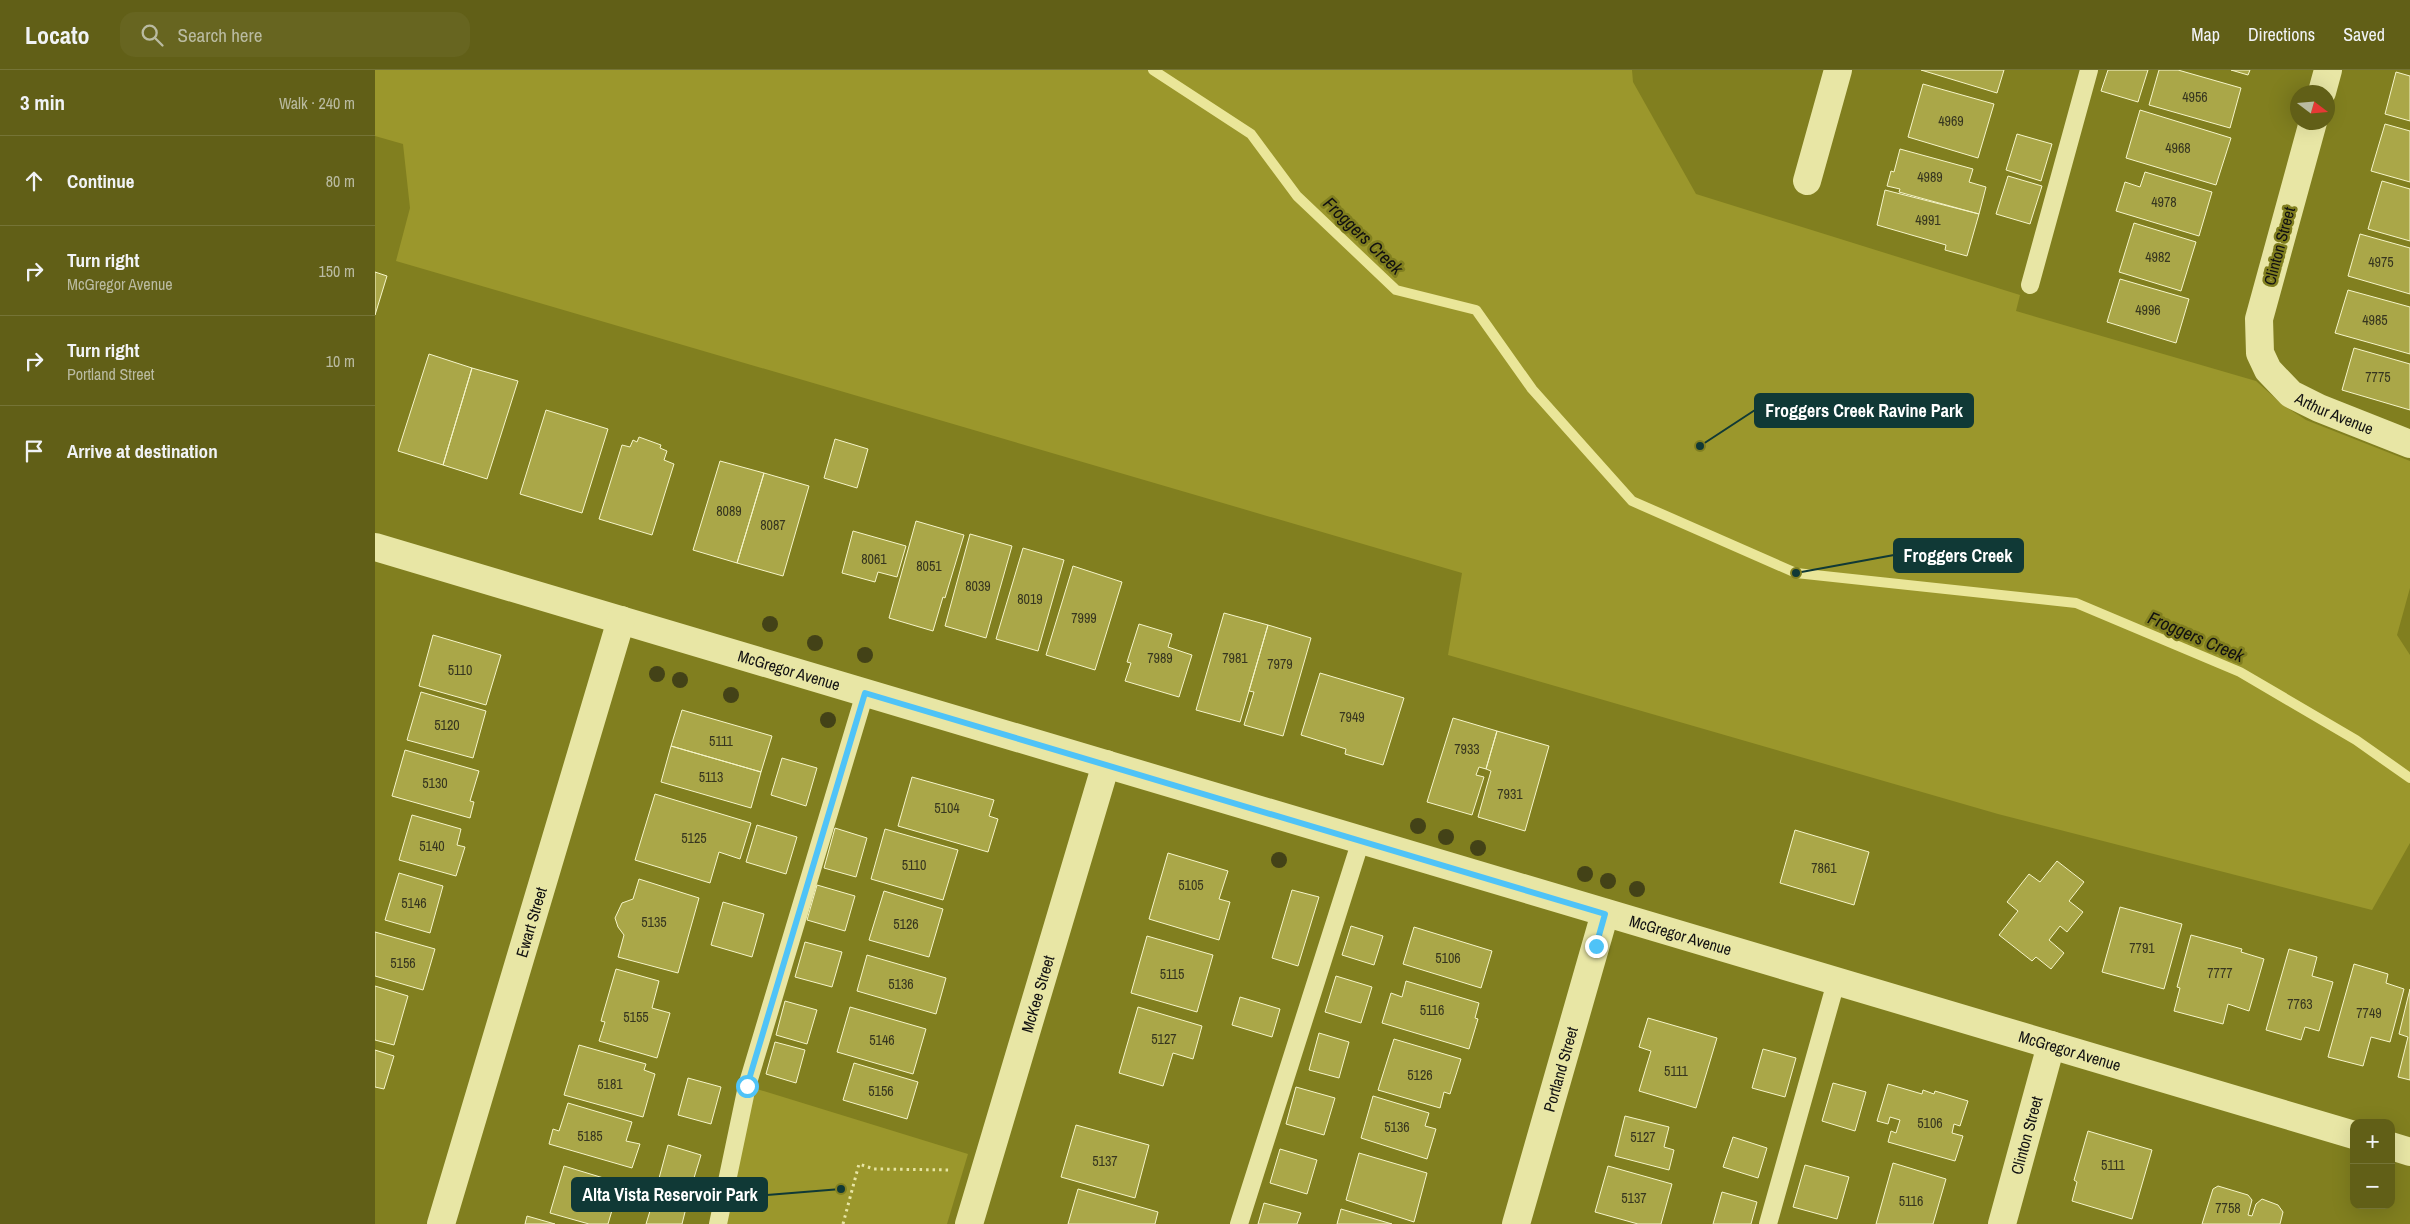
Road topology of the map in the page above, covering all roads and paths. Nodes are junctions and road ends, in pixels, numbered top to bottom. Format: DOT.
graph roads {
  1 [pos="1839,70"];
  2 [pos="2089,70"];
  3 [pos="2328,70"];
  4 [pos="2324,85"];
  5 [pos="2311,130"];
  6 [pos="1807,181"];
  7 [pos="2030,285"];
  8 [pos="2268,370"];
  9 [pos="2410,444"];
  10 [pos="376,550"];
  11 [pos="621,620"];
  12 [pos="865,693"];
  13 [pos="1106,764"];
  14 [pos="1361,840"];
  15 [pos="1605,914"];
  16 [pos="1836,982"];
  17 [pos="2051,1045"];
  18 [pos="2350,1134"];
  19 [pos="2395,1147"];
  20 [pos="2410,1152"];
  21 [pos="958,1170"];
  22 [pos="441,1224"];
  23 [pos="718,1224"];
  24 [pos="843,1224"];
  25 [pos="969,1224"];
  26 [pos="1239,1224"];
  27 [pos="1516,1224"];
  28 [pos="1768,1224"];
  29 [pos="2002,1224"];
  1 -- 6 [label="street"];
  2 -- 7 [label="lane"];
  3 -- 4 [label="street"];
  5 -- 8 [label="street, Clinton Street"];
  8 -- 9 [label="street, Arthur Avenue"];
  10 -- 11 [label="street, McGregor Avenue"];
  11 -- 12 [label="street, McGregor Avenue"];
  11 -- 22 [label="street, Ewart Street"];
  12 -- 13 [label="street, McGregor Avenue"];
  12 -- 23 [label="lane"];
  13 -- 14 [label="street, McGregor Avenue"];
  13 -- 25 [label="street, McKee Street"];
  14 -- 15 [label="street, McGregor Avenue"];
  14 -- 26 [label="lane"];
  15 -- 16 [label="street, McGregor Avenue"];
  15 -- 27 [label="street, Portland Street"];
  16 -- 17 [label="street, McGregor Avenue"];
  16 -- 28 [label="lane"];
  17 -- 18 [label="street, McGregor Avenue"];
  17 -- 29 [label="street, Clinton Street"];
  19 -- 20 [label="street"];
  21 -- 24 [label="path"];
}
